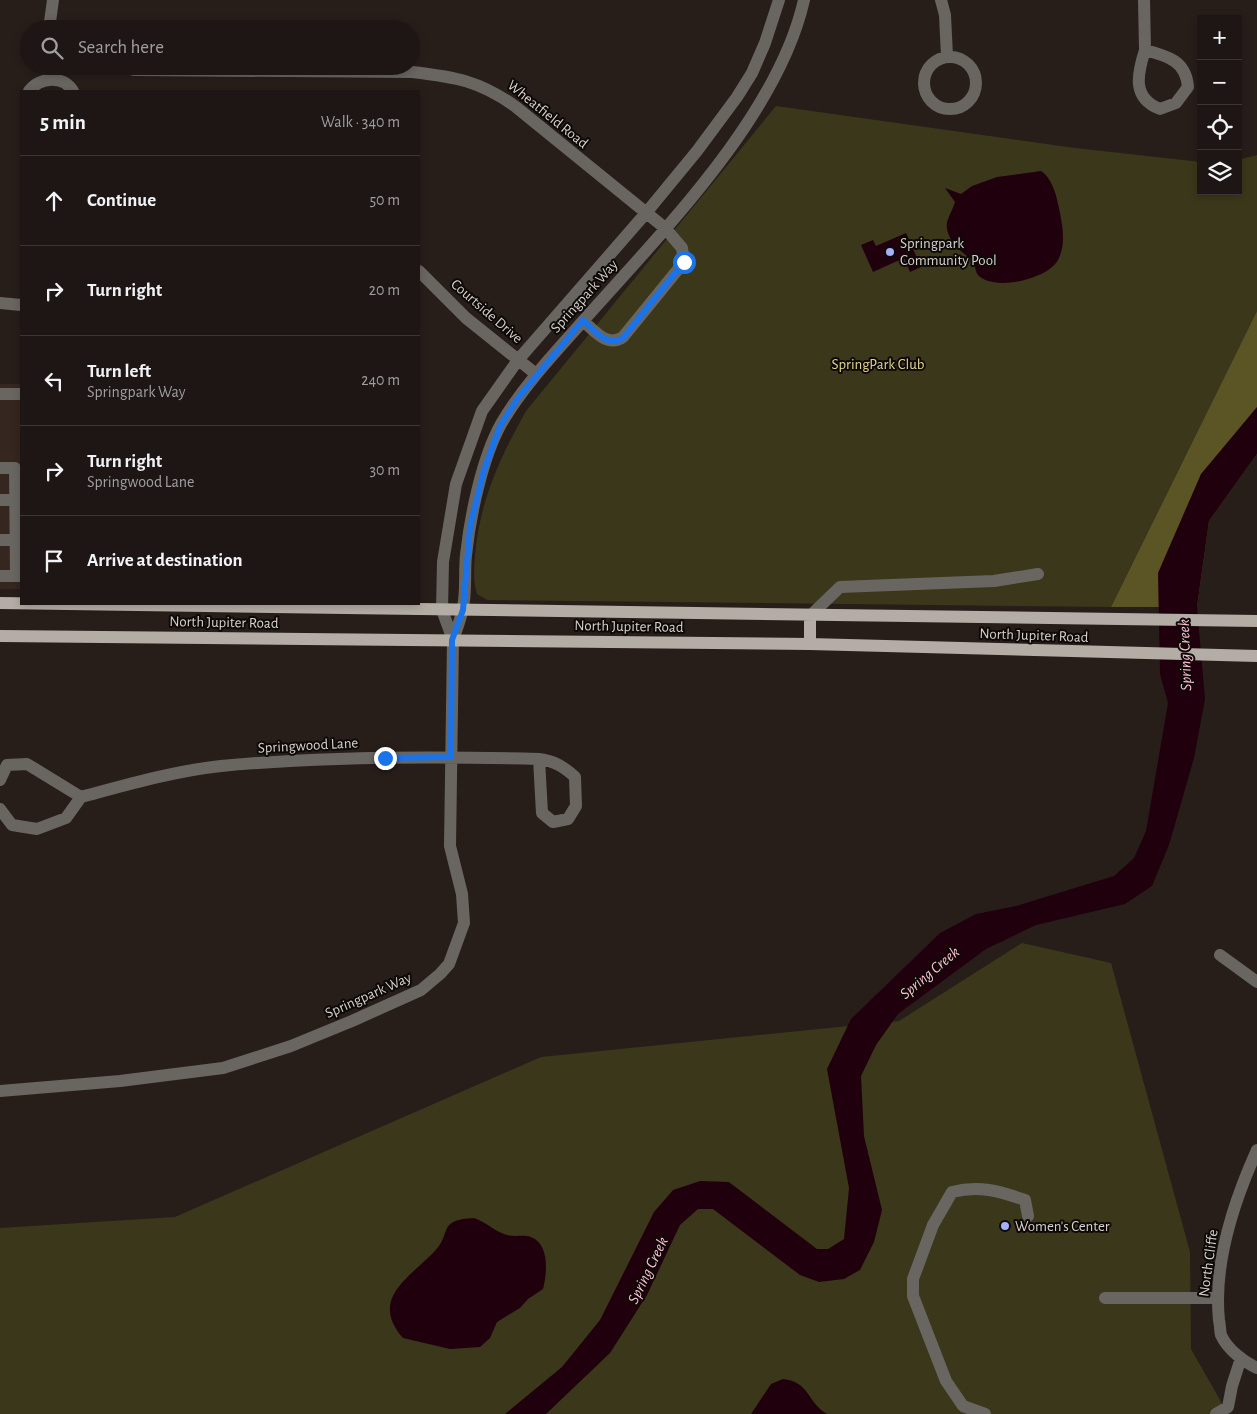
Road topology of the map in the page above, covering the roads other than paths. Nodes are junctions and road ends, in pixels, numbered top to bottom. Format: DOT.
graph roads {
  1 [pos="53,0"];
  2 [pos="779,0"];
  3 [pos="804,0"];
  4 [pos="941,0"];
  5 [pos="1144,0"];
  6 [pos="50,20"];
  7 [pos="1145,50"];
  8 [pos="947,56"];
  9 [pos="420,73"];
  10 [pos="46,75"];
  11 [pos="46,80"];
  12 [pos="30,90"];
  13 [pos="72,90"];
  14 [pos="646,213"];
  15 [pos="665,228"];
  16 [pos="420,272"];
  17 [pos="0,303"];
  18 [pos="20,305"];
  19 [pos="583,320"];
  20 [pos="518,360"];
  21 [pos="536,374"];
  22 [pos="0,394"];
  23 [pos="20,394"];
  24 [pos="0,468"];
  25 [pos="0,500"];
  26 [pos="16,500"];
  27 [pos="0,540"];
  28 [pos="16,540"];
  29 [pos="1038,574"];
  30 [pos="0,576"];
  31 [pos="19,576"];
  32 [pos="0,604"];
  33 [pos="20,604"];
  34 [pos="144,605"];
  35 [pos="442,610"];
  36 [pos="463,610"];
  37 [pos="810,616"];
  38 [pos="1257,620"];
  39 [pos="0,636"];
  40 [pos="452,640"];
  41 [pos="810,644"];
  42 [pos="1257,656"];
  43 [pos="451,757"];
  44 [pos="539,759"];
  45 [pos="0,780"];
  46 [pos="81,797"];
  47 [pos="0,809"];
  48 [pos="1220,955"];
  49 [pos="1257,982"];
  50 [pos="0,1091"];
  51 [pos="1257,1150"];
  52 [pos="1028,1216"];
  53 [pos="1104,1298"];
  54 [pos="1218,1298"];
  55 [pos="1241,1358"];
  56 [pos="1257,1368"];
  57 [pos="985,1414"];
  58 [pos="1216,1414"];
  1 -- 6 [label="street"];
  2 -- 14 [label="street, Springpark Way"];
  3 -- 15 [label="street, Springpark Way"];
  4 -- 8 [label="street"];
  5 -- 7 [label="street"];
  7 -- 7 [label="street"];
  8 -- 8 [label="street"];
  9 -- 14 [label="street, Wheatfield Road"];
  10 -- 11 [label="street"];
  11 -- 12 [label="street"];
  11 -- 13 [label="street"];
  14 -- 15 [label="street, Wheatfield Road"];
  14 -- 20 [label="street, Springpark Way"];
  15 -- 19 [label="street, Springpark Way"];
  15 -- 19 [label="street, Wheatfield Road"];
  16 -- 20 [label="street, Courtside Drive"];
  17 -- 18 [label="street"];
  19 -- 21 [label="street, Springpark Way"];
  20 -- 21 [label="street, Courtside Drive"];
  20 -- 35 [label="street, Springpark Way"];
  21 -- 36 [label="street, Springpark Way"];
  22 -- 23 [label="street"];
  24 -- 26 [label="street"];
  25 -- 26 [label="street"];
  26 -- 28 [label="street"];
  27 -- 28 [label="street"];
  28 -- 31 [label="street"];
  29 -- 37 [label="street"];
  30 -- 31 [label="street"];
  32 -- 33 [label="main road, North Jupiter Road"];
  34 -- 35 [label="main road, North Jupiter Road"];
  35 -- 36 [label="main road, North Jupiter Road"];
  35 -- 40 [label="street, Springpark Way"];
  36 -- 37 [label="main road, North Jupiter Road"];
  36 -- 40 [label="street, Springpark Way"];
  37 -- 38 [label="main road, North Jupiter Road"];
  37 -- 41 [label="main road"];
  39 -- 40 [label="main road, North Jupiter Road"];
  40 -- 41 [label="main road, North Jupiter Road"];
  40 -- 43 [label="street, Springpark Way"];
  41 -- 42 [label="main road, North Jupiter Road"];
  43 -- 44 [label="street, Springwood Lane"];
  43 -- 46 [label="street, Springwood Lane"];
  43 -- 50 [label="street, Springpark Way"];
  44 -- 44 [label="street, Springwood Lane"];
  45 -- 46 [label="street"];
  46 -- 47 [label="street"];
  48 -- 49 [label="street"];
  51 -- 54 [label="street, North Cliffe"];
  52 -- 57 [label="street"];
  53 -- 54 [label="street"];
  54 -- 55 [label="street, North Cliffe"];
  55 -- 56 [label="street, North Cliffe"];
  55 -- 58 [label="street"];
}
